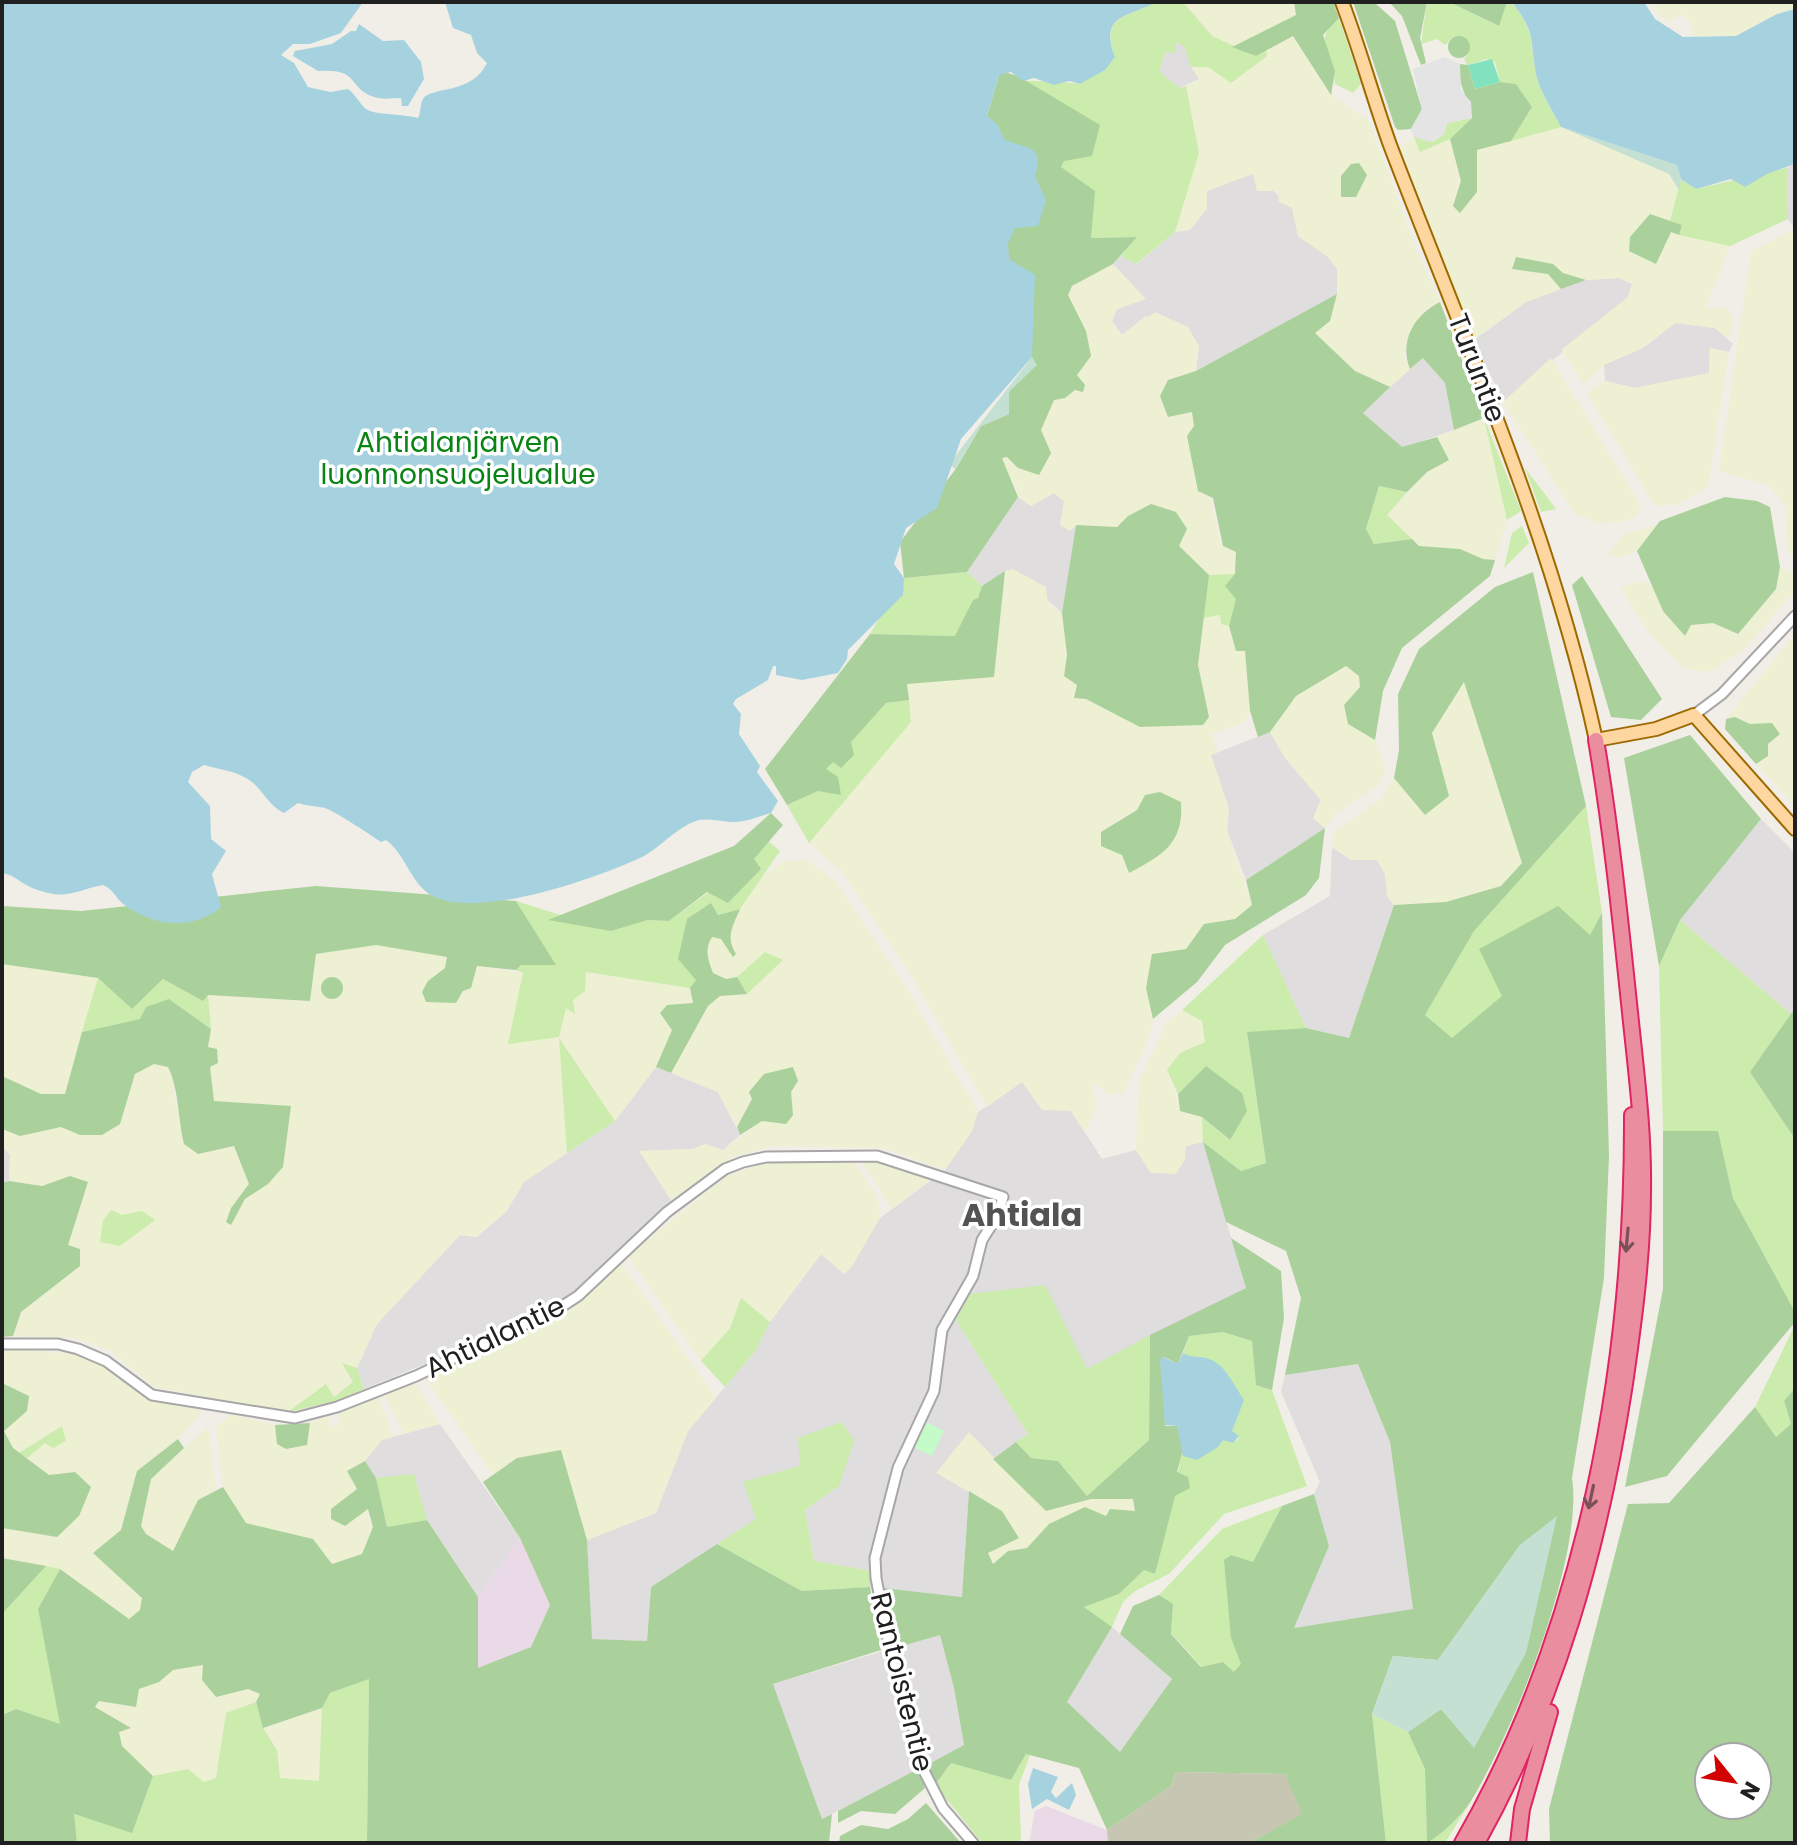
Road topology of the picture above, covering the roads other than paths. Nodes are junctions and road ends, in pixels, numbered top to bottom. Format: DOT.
graph roads {
  1 [pos="1342,2"];
  2 [pos="1795,616"];
  3 [pos="1694,715"];
  4 [pos="1596,740"];
  5 [pos="1795,829"];
  6 [pos="1631,1022"];
  7 [pos="1003,1197"];
  8 [pos="2,1344"];
  9 [pos="1562,1660"];
  10 [pos="1484,1804"];
  11 [pos="973,1843"];
  12 [pos="1454,1843"];
  13 [pos="1462,1843"];
  14 [pos="1477,1843"];
  15 [pos="1518,1843"];
  1 -- 4 [label="main road, Turuntie"];
  2 -- 3 [label="street"];
  3 -- 4 [label="main road"];
  3 -- 5 [label="main road"];
  4 -- 6 [label="highway"];
  6 -- 9 [label="highway"];
  6 -- 10 [label="highway, one-way"];
  7 -- 8 [label="street, Ahtialantie"];
  7 -- 11 [label="street, Rantoistentie"];
  9 -- 14 [label="highway"];
  9 -- 15 [label="highway"];
  10 -- 12 [label="highway"];
  10 -- 13 [label="highway"];
}
